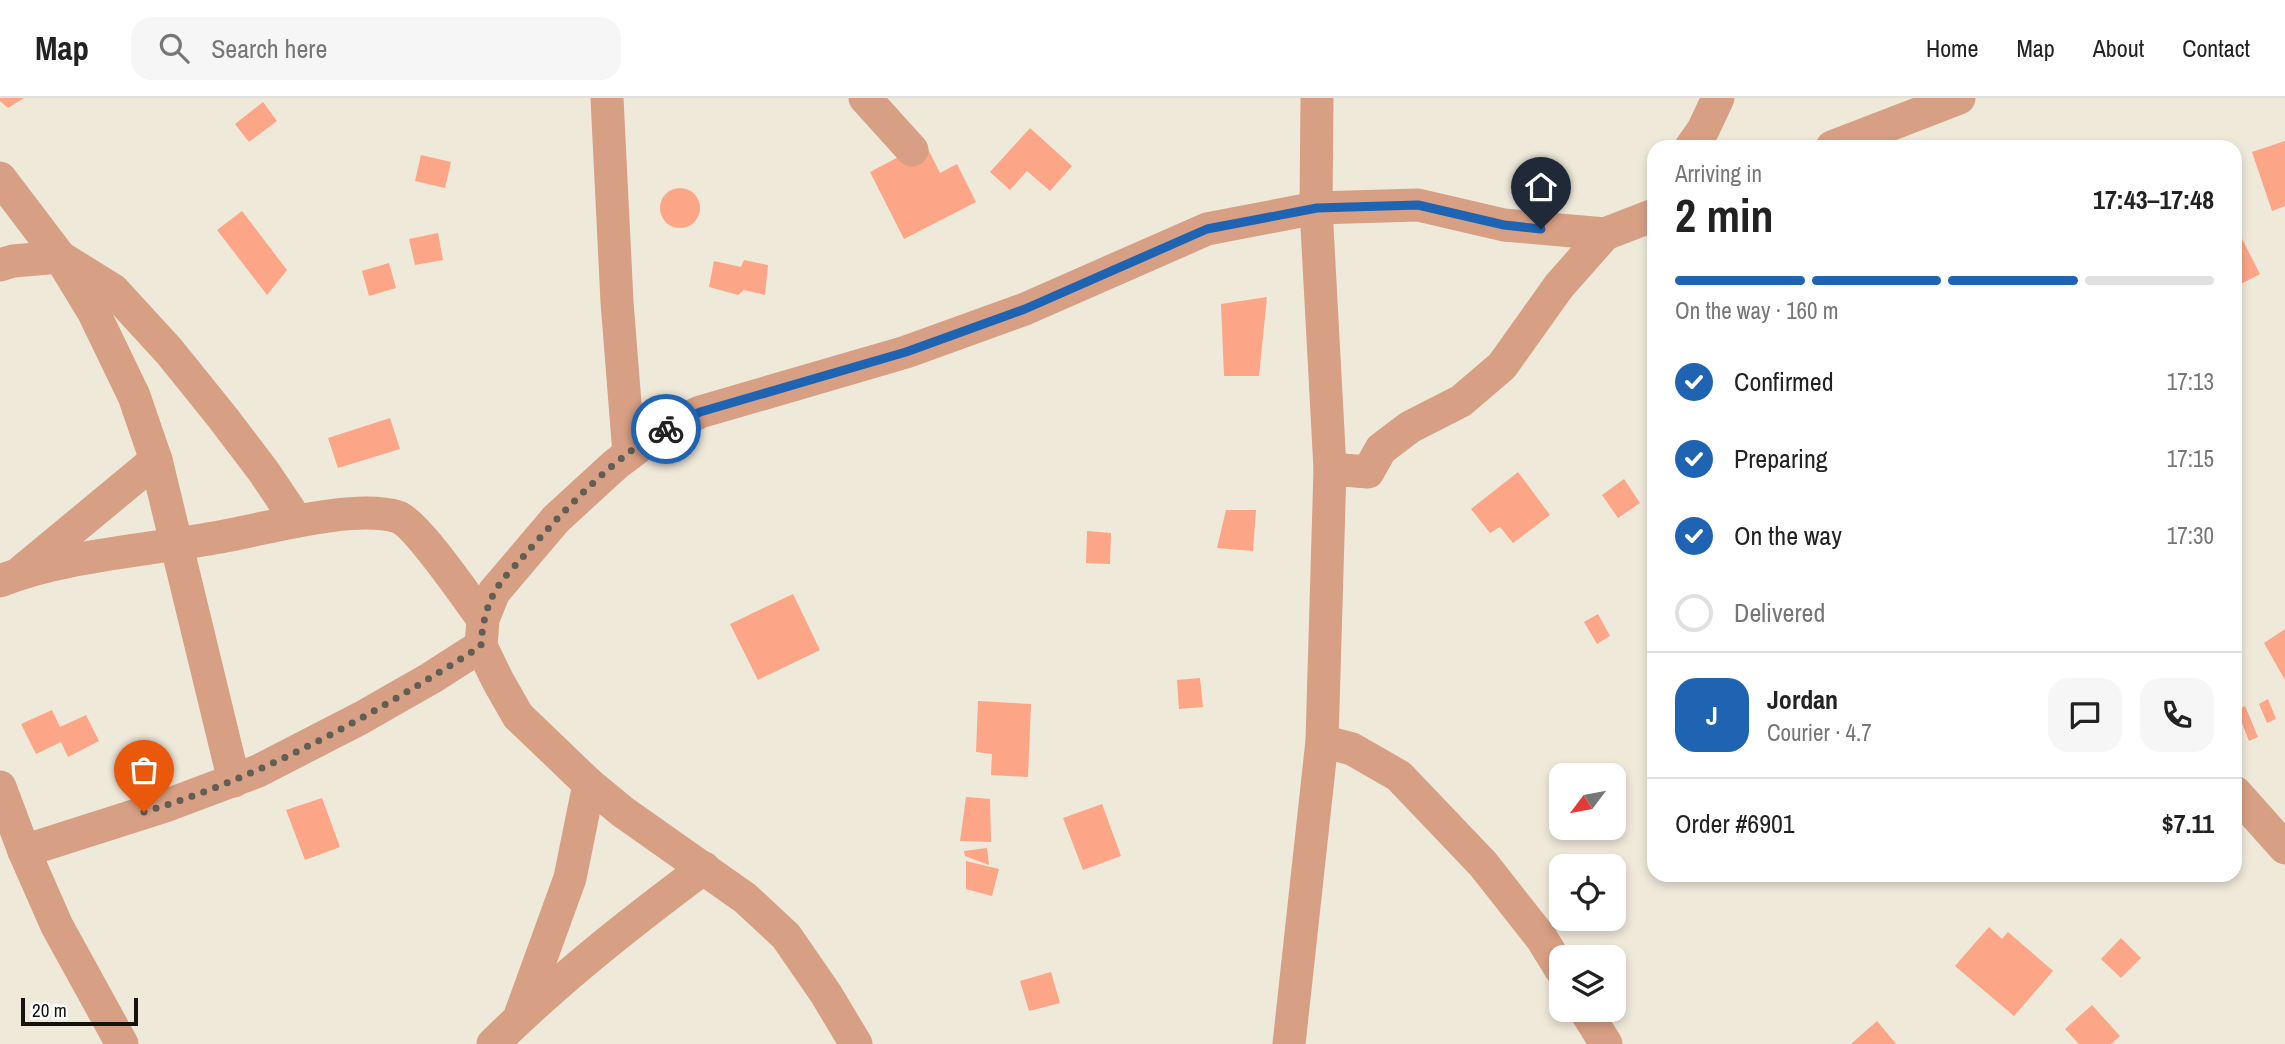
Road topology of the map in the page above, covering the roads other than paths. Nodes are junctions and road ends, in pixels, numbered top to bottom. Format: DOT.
graph roads {
  1 [pos="607,98"];
  2 [pos="865,98"];
  3 [pos="1317,98"];
  4 [pos="1718,98"];
  5 [pos="1959,98"];
  6 [pos="1696,140"];
  7 [pos="1850,140"];
  8 [pos="912,150"];
  9 [pos="0,178"];
  10 [pos="1317,208"];
  11 [pos="1647,208"];
  12 [pos="1635,226"];
  13 [pos="60,257"];
  14 [pos="0,265"];
  15 [pos="629,454"];
  16 [pos="156,460"];
  17 [pos="1330,469"];
  18 [pos="297,521"];
  19 [pos="177,544"];
  20 [pos="10,577"];
  21 [pos="482,632"];
  22 [pos="1322,741"];
  23 [pos="234,781"];
  24 [pos="589,784"];
  25 [pos="0,787"];
  26 [pos="2242,800"];
  27 [pos="2285,848"];
  28 [pos="24,851"];
  29 [pos="704,868"];
  30 [pos="1549,950"];
  31 [pos="1592,1022"];
  32 [pos="507,1034"];
  33 [pos="122,1044"];
  34 [pos="856,1044"];
  35 [pos="1289,1044"];
  36 [pos="1606,1044"];
  1 -- 15 [label="street"];
  2 -- 8 [label="street"];
  3 -- 10 [label="street"];
  4 -- 6 [label="street"];
  5 -- 7 [label="street"];
  9 -- 13 [label="street"];
  10 -- 12 [label="street"];
  10 -- 15 [label="street"];
  10 -- 17 [label="street"];
  11 -- 12 [label="street"];
  12 -- 17 [label="street"];
  13 -- 14 [label="street"];
  13 -- 16 [label="street"];
  13 -- 18 [label="street"];
  15 -- 21 [label="street"];
  16 -- 19 [label="street"];
  16 -- 20 [label="street"];
  17 -- 22 [label="street"];
  18 -- 19 [label="street"];
  18 -- 21 [label="street"];
  19 -- 20 [label="street"];
  19 -- 23 [label="street"];
  21 -- 23 [label="street"];
  21 -- 24 [label="street"];
  22 -- 30 [label="street"];
  22 -- 35 [label="street"];
  23 -- 28 [label="street"];
  24 -- 29 [label="street"];
  24 -- 32 [label="street"];
  25 -- 28 [label="street"];
  26 -- 27 [label="street"];
  28 -- 33 [label="street"];
  29 -- 32 [label="street"];
  29 -- 34 [label="street"];
  31 -- 36 [label="street"];
}
